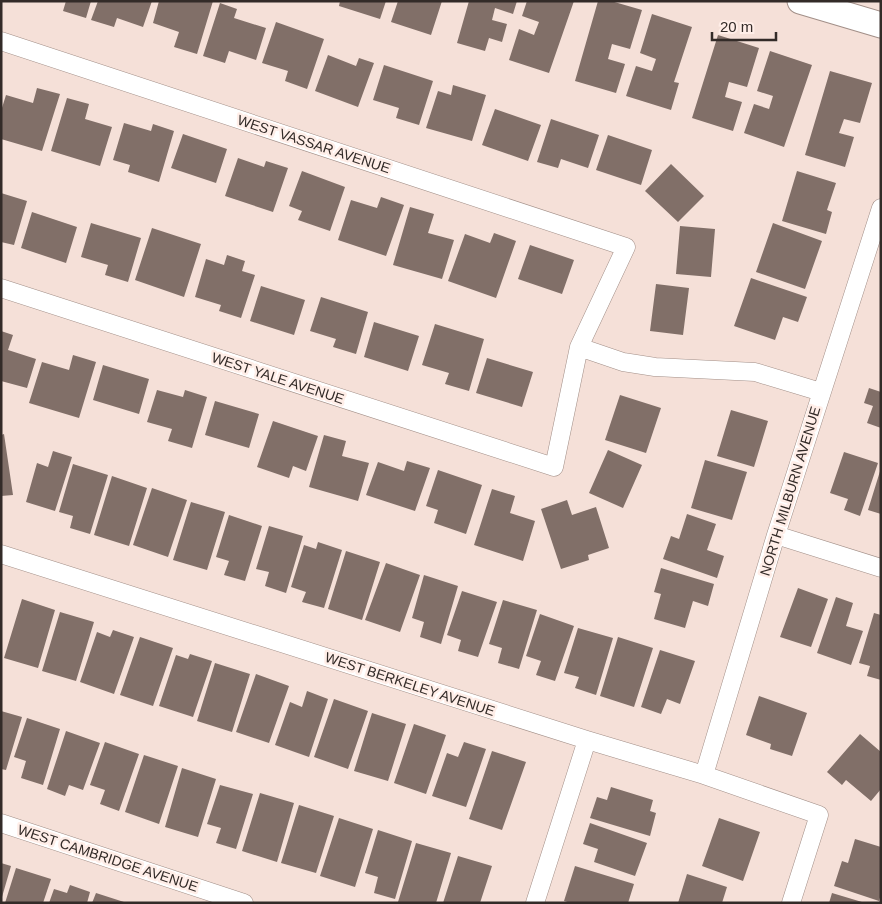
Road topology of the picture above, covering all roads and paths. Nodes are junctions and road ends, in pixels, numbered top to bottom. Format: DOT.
graph roads {
  1 [pos="800,1"];
  2 [pos="881,24"];
  3 [pos="1,41"];
  4 [pos="881,208"];
  5 [pos="1,288"];
  6 [pos="579,347"];
  7 [pos="821,392"];
  8 [pos="776,535"];
  9 [pos="1,554"];
  10 [pos="881,568"];
  11 [pos="587,740"];
  12 [pos="704,775"];
  13 [pos="1,823"];
  14 [pos="244,903"];
  15 [pos="535,903"];
  16 [pos="791,903"];
  1 -- 2 [label="main road"];
  3 -- 6 [label="street, WEST VASSAR AVENUE"];
  4 -- 7 [label="street, NORTH MILBURN AVENUE"];
  5 -- 6 [label="street, WEST YALE AVENUE"];
  6 -- 7 [label="street"];
  7 -- 8 [label="street, NORTH MILBURN AVENUE"];
  8 -- 10 [label="street"];
  8 -- 12 [label="street, NORTH MILBURN AVENUE"];
  9 -- 11 [label="street, WEST BERKELEY AVENUE"];
  11 -- 12 [label="street, WEST BERKELEY AVENUE"];
  11 -- 15 [label="street"];
  12 -- 16 [label="street, WEST BERKELEY AVENUE"];
  13 -- 14 [label="street, WEST CAMBRIDGE AVENUE"];
}
